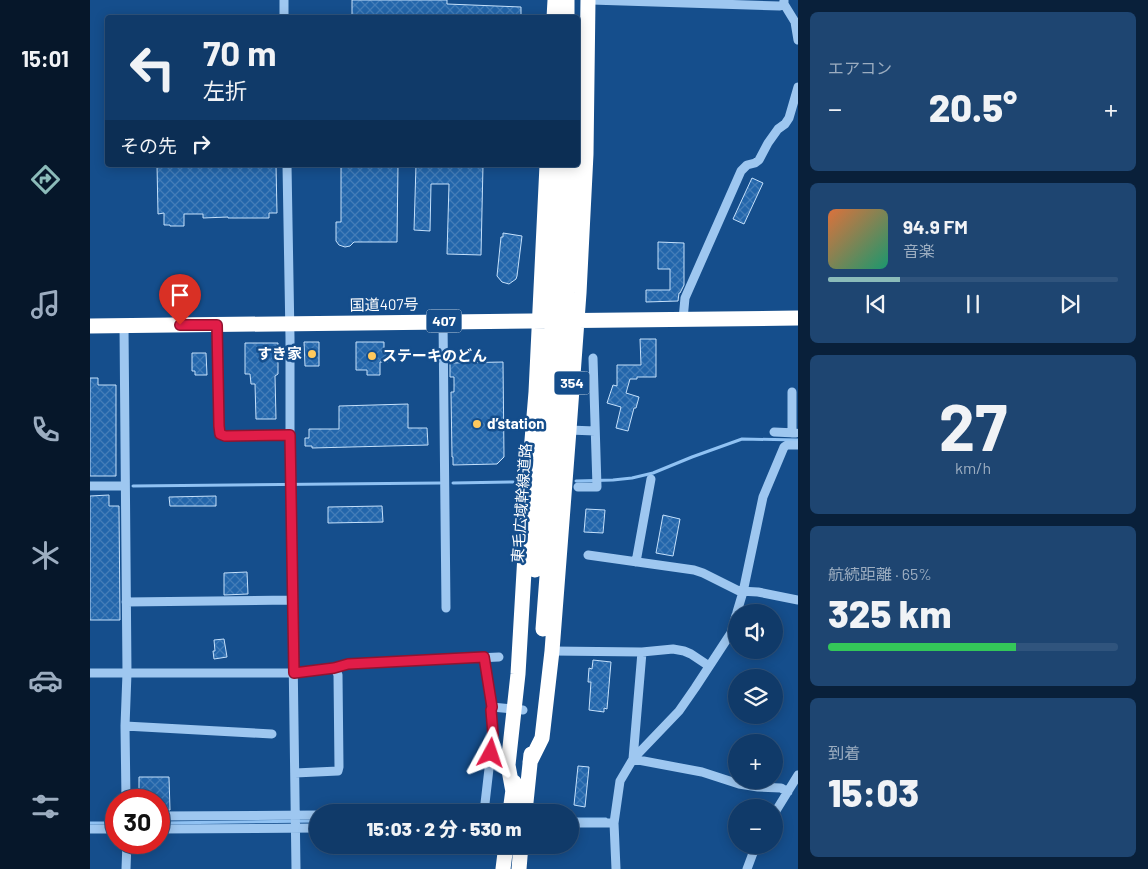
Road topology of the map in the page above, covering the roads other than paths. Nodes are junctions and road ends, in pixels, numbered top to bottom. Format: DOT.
graph roads {
  1 [pos="284,0"];
  2 [pos="555,0"];
  3 [pos="567,0"];
  4 [pos="579,0"];
  5 [pos="590,0"];
  6 [pos="784,2"];
  7 [pos="284,15"];
  8 [pos="554,15"];
  9 [pos="567,15"];
  10 [pos="579,15"];
  11 [pos="798,40"];
  12 [pos="798,86"];
  13 [pos="287,167"];
  14 [pos="547,167"];
  15 [pos="560,167"];
  16 [pos="572,167"];
  17 [pos="561,274"];
  18 [pos="798,318"];
  19 [pos="683,319"];
  20 [pos="577,320"];
  21 [pos="444,321"];
  22 [pos="540,321"];
  23 [pos="290,324"];
  24 [pos="217,325"];
  25 [pos="90,326"];
  26 [pos="124,326"];
  27 [pos="593,358"];
  28 [pos="557,364"];
  29 [pos="792,392"];
  30 [pos="569,430"];
  31 [pos="595,431"];
  32 [pos="774,432"];
  33 [pos="795,433"];
  34 [pos="290,435"];
  35 [pos="798,445"];
  36 [pos="651,479"];
  37 [pos="90,486"];
  38 [pos="125,486"];
  39 [pos="578,487"];
  40 [pos="588,555"];
  41 [pos="636,562"];
  42 [pos="743,592"];
  43 [pos="292,600"];
  44 [pos="798,600"];
  45 [pos="126,602"];
  46 [pos="740,604"];
  47 [pos="446,608"];
  48 [pos="728,638"];
  49 [pos="552,652"];
  50 [pos="642,652"];
  51 [pos="484,657"];
  52 [pos="499,657"];
  53 [pos="710,666"];
  54 [pos="334,668"];
  55 [pos="90,673"];
  56 [pos="127,673"];
  57 [pos="294,673"];
  58 [pos="492,707"];
  59 [pos="519,709"];
  60 [pos="125,726"];
  61 [pos="272,734"];
  62 [pos="633,759"];
  63 [pos="530,762"];
  64 [pos="295,773"];
  65 [pos="798,775"];
  66 [pos="126,789"];
  67 [pos="792,790"];
  68 [pos="783,802"];
  69 [pos="485,804"];
  70 [pos="511,804"];
  71 [pos="526,804"];
  72 [pos="295,814"];
  73 [pos="309,815"];
  74 [pos="170,816"];
  75 [pos="579,823"];
  76 [pos="614,823"];
  77 [pos="309,828"];
  78 [pos="90,829"];
  79 [pos="105,829"];
  80 [pos="170,829"];
  81 [pos="295,829"];
  82 [pos="127,854"];
  83 [pos="505,854"];
  84 [pos="520,854"];
  85 [pos="753,854"];
  86 [pos="126,869"];
  87 [pos="296,869"];
  88 [pos="503,869"];
  89 [pos="519,869"];
  90 [pos="616,869"];
  91 [pos="747,869"];
  1 -- 7 [label="street"];
  2 -- 8 [label="highway"];
  3 -- 9 [label="highway"];
  4 -- 10 [label="highway"];
  5 -- 6 [label="street"];
  5 -- 20 [label="highway, 354"];
  6 -- 11 [label="street"];
  12 -- 19 [label="street"];
  13 -- 23 [label="street"];
  14 -- 22 [label="highway, 354"];
  15 -- 17 [label="highway, 東毛広域幹線道路 / 354"];
  16 -- 17 [label="highway, 東毛広域幹線道路 / 354"];
  17 -- 28 [label="highway, 東毛広域幹線道路 / 354, bridge"];
  18 -- 19 [label="highway, 国道407号 / 407"];
  19 -- 20 [label="highway, 国道407号 / 407"];
  20 -- 22 [label="highway, 国道407号 / 407"];
  20 -- 30 [label="highway, 354"];
  21 -- 22 [label="highway, 国道407号 / 407"];
  21 -- 23 [label="highway, 国道407号 / 407"];
  21 -- 47 [label="street"];
  22 -- 59 [label="highway, 354"];
  23 -- 24 [label="highway, 国道407号 / 407"];
  23 -- 34 [label="street"];
  24 -- 26 [label="highway, 国道407号 / 407"];
  24 -- 34 [label="street"];
  25 -- 26 [label="highway, 国道407号 / 407"];
  26 -- 38 [label="street"];
  27 -- 31 [label="street"];
  28 -- 59 [label="highway, 東毛広域幹線道路 / 354"];
  28 -- 63 [label="highway, 東毛広域幹線道路 / 354"];
  29 -- 33 [label="street"];
  30 -- 31 [label="street"];
  30 -- 49 [label="highway, 354"];
  31 -- 39 [label="street"];
  32 -- 33 [label="street"];
  34 -- 43 [label="street"];
  35 -- 42 [label="street"];
  36 -- 41 [label="street"];
  37 -- 38 [label="street"];
  38 -- 45 [label="street"];
  40 -- 41 [label="street"];
  41 -- 42 [label="street"];
  42 -- 44 [label="street"];
  42 -- 46 [label="street"];
  43 -- 45 [label="street"];
  43 -- 57 [label="street"];
  45 -- 56 [label="street"];
  48 -- 53 [label="street"];
  49 -- 50 [label="street"];
  49 -- 63 [label="highway, 354"];
  50 -- 53 [label="street"];
  50 -- 62 [label="street"];
  51 -- 52 [label="street"];
  51 -- 54 [label="street"];
  51 -- 58 [label="street"];
  53 -- 62 [label="street"];
  54 -- 57 [label="street"];
  54 -- 64 [label="street"];
  55 -- 56 [label="street"];
  56 -- 57 [label="street"];
  56 -- 60 [label="street"];
  57 -- 64 [label="street"];
  58 -- 59 [label="street"];
  58 -- 69 [label="street"];
  59 -- 70 [label="highway, 354"];
  60 -- 61 [label="street"];
  60 -- 66 [label="street"];
  62 -- 67 [label="street"];
  62 -- 76 [label="street"];
  63 -- 71 [label="highway, 東毛広域幹線道路 / 354"];
  64 -- 72 [label="street"];
  65 -- 67 [label="street"];
  67 -- 68 [label="street"];
  72 -- 73 [label="street"];
  72 -- 74 [label="street"];
  72 -- 81 [label="street"];
  75 -- 76 [label="street"];
  76 -- 90 [label="street"];
  77 -- 81 [label="street"];
  78 -- 79 [label="street"];
  80 -- 81 [label="street"];
  81 -- 87 [label="street"];
  82 -- 86 [label="street"];
  83 -- 88 [label="highway"];
  84 -- 89 [label="highway"];
  85 -- 91 [label="street"];
}
